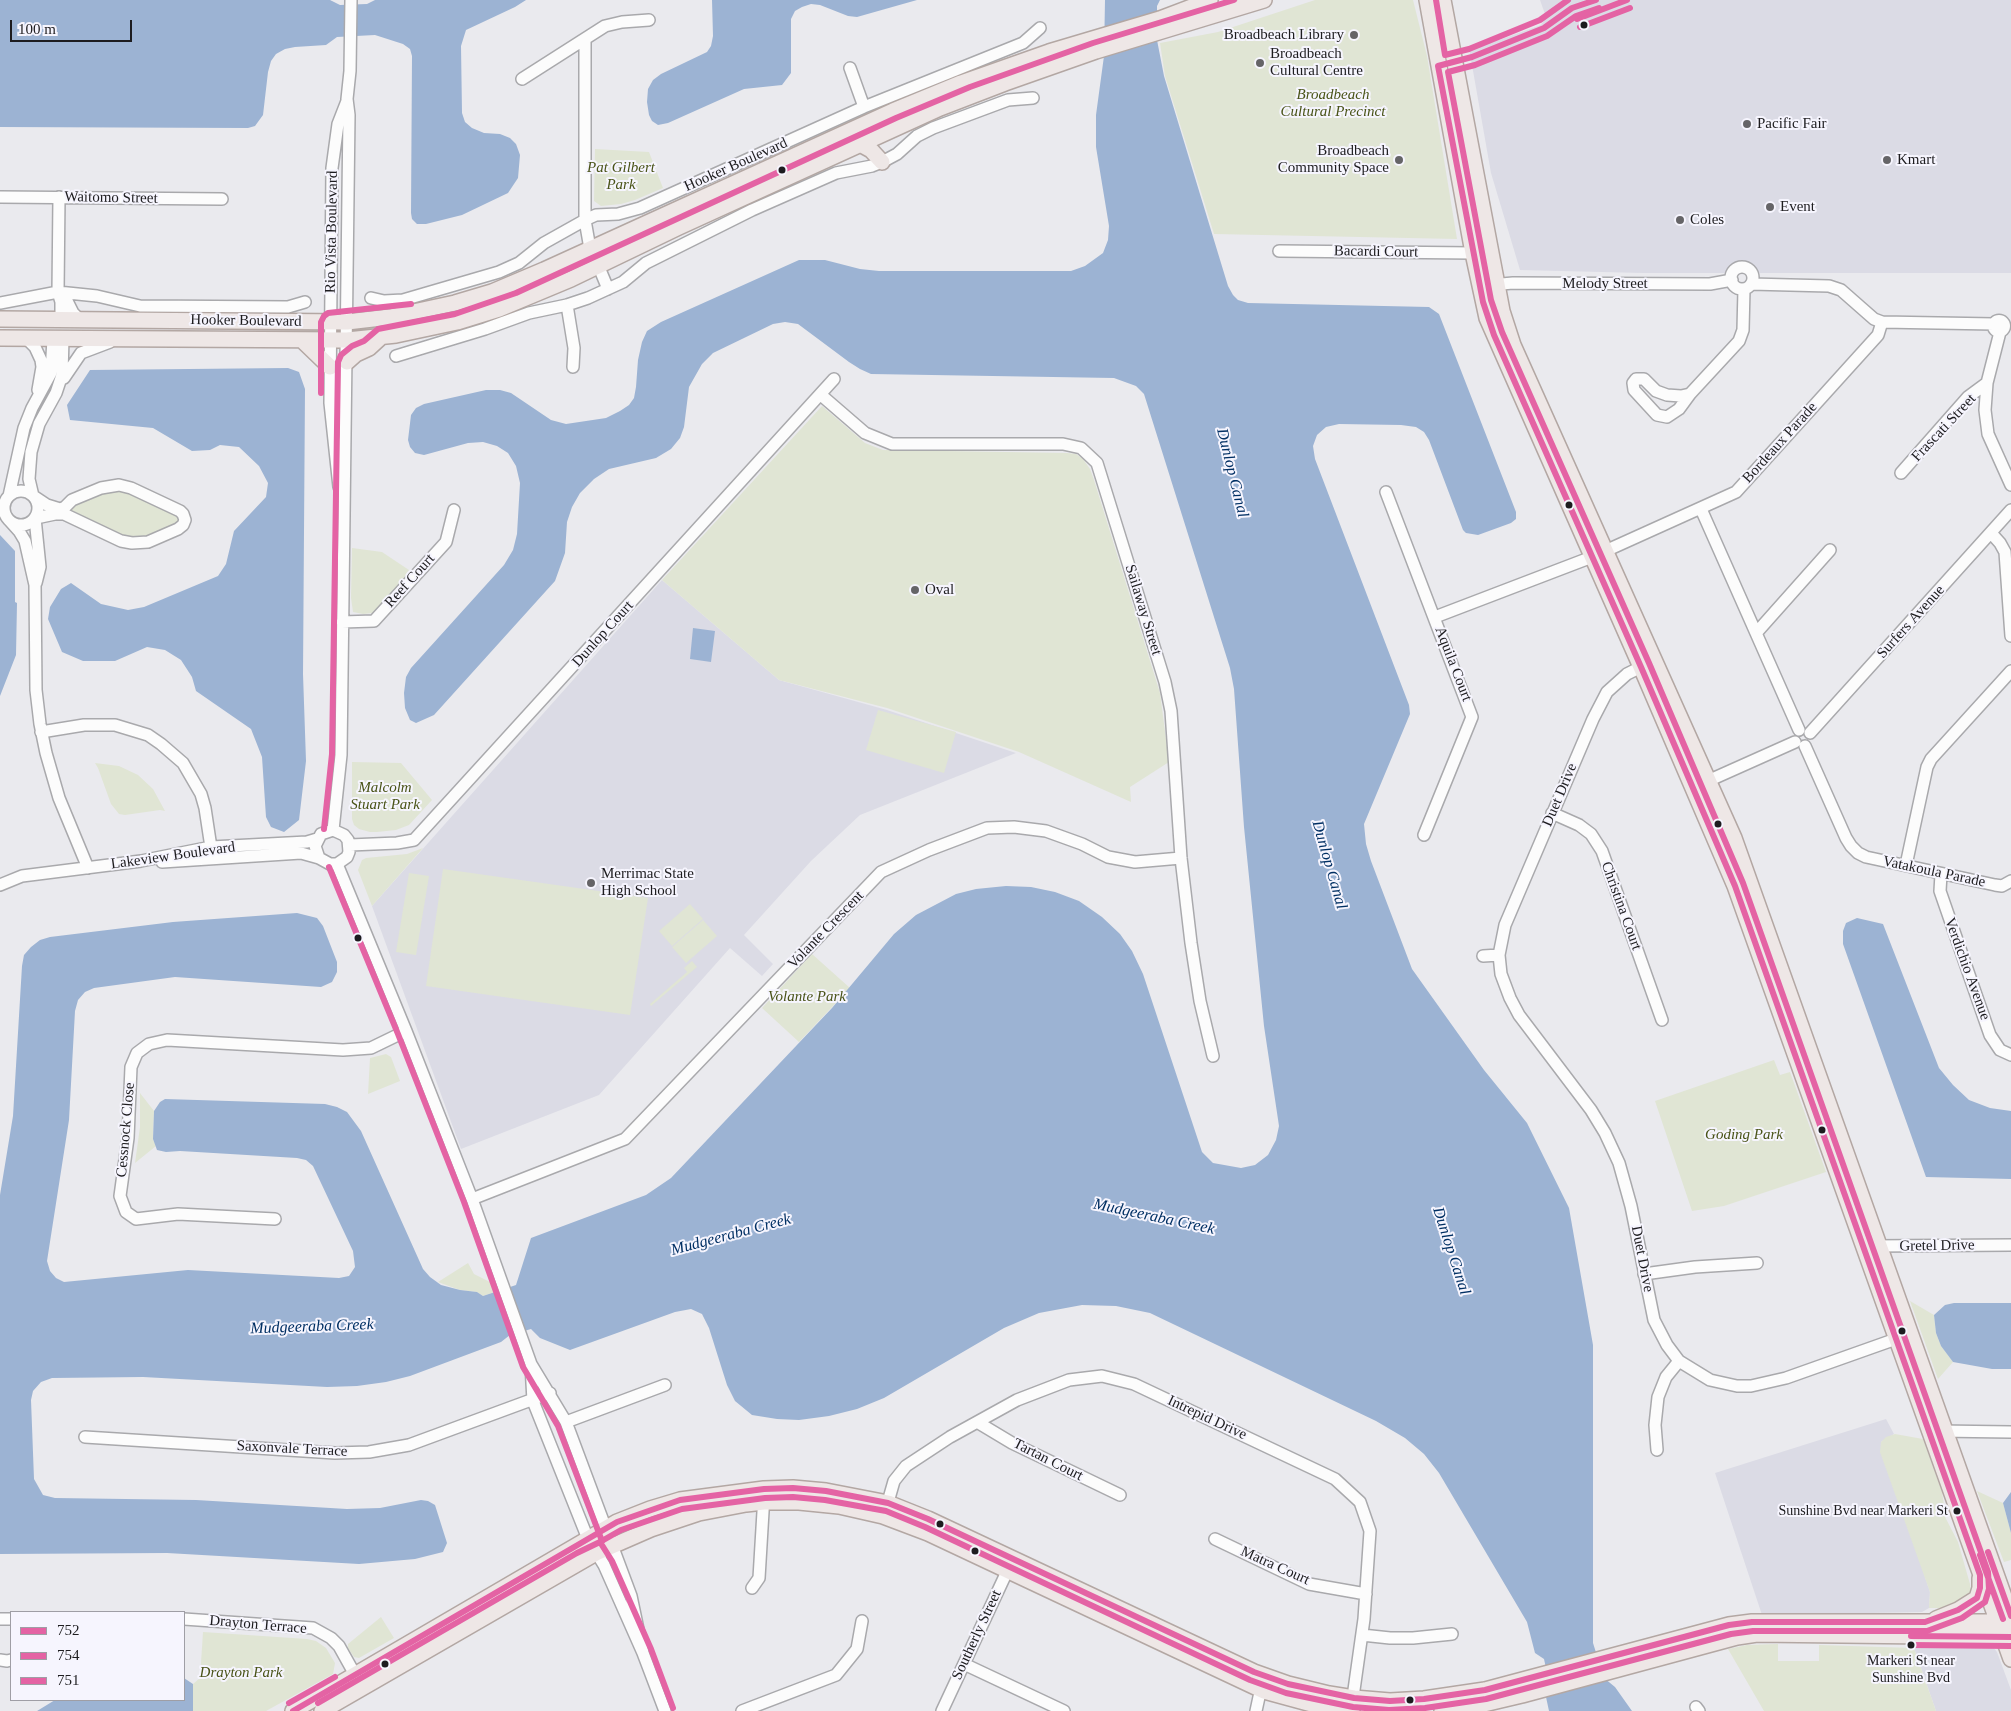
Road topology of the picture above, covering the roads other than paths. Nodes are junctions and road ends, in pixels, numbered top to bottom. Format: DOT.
graph roads {
  1 [pos="1210,0"];
  2 [pos="1264,0"];
  3 [pos="1427,0"];
  4 [pos="1443,0"];
  5 [pos="1452,0"];
  6 [pos="352,2"];
  7 [pos="649,20"];
  8 [pos="1162,25"];
  9 [pos="1040,28"];
  10 [pos="586,39"];
  11 [pos="1098,45"];
  12 [pos="850,68"];
  13 [pos="522,79"];
  14 [pos="1033,98"];
  15 [pos="347,100"];
  16 [pos="864,107"];
  17 [pos="881,134"];
  18 [pos="860,144"];
  19 [pos="882,162"];
  20 [pos="0,197"];
  21 [pos="59,197"];
  22 [pos="222,199"];
  23 [pos="584,220"];
  24 [pos="1485,229"];
  25 [pos="592,249"];
  26 [pos="1279,251"];
  27 [pos="1473,253"];
  28 [pos="598,266"];
  29 [pos="1732,280"];
  30 [pos="1497,285"];
  31 [pos="1479,286"];
  32 [pos="1748,286"];
  33 [pos="608,289"];
  34 [pos="61,292"];
  35 [pos="371,298"];
  36 [pos="305,302"];
  37 [pos="0,303"];
  38 [pos="567,305"];
  39 [pos="0,319"];
  40 [pos="57,319"];
  41 [pos="79,319"];
  42 [pos="330,322"];
  43 [pos="347,322"];
  44 [pos="1882,322"];
  45 [pos="2002,325"];
  46 [pos="381,337"];
  47 [pos="0,338"];
  48 [pos="26,338"];
  49 [pos="58,338"];
  50 [pos="121,339"];
  51 [pos="303,340"];
  52 [pos="330,340"];
  53 [pos="347,340"];
  54 [pos="396,356"];
  55 [pos="347,362"];
  56 [pos="330,367"];
  57 [pos="573,367"];
  58 [pos="834,379"];
  59 [pos="1987,382"];
  60 [pos="56,393"];
  61 [pos="1690,394"];
  62 [pos="821,395"];
  63 [pos="36,399"];
  64 [pos="1901,473"];
  65 [pos="2011,486"];
  66 [pos="1386,492"];
  67 [pos="6,497"];
  68 [pos="34,497"];
  69 [pos="1701,509"];
  70 [pos="454,510"];
  71 [pos="2011,510"];
  72 [pos="68,511"];
  73 [pos="343,516"];
  74 [pos="5,517"];
  75 [pos="35,518"];
  76 [pos="1991,533"];
  77 [pos="1830,550"];
  78 [pos="1599,554"];
  79 [pos="35,585"];
  80 [pos="1435,617"];
  81 [pos="342,622"];
  82 [pos="1757,632"];
  83 [pos="2011,636"];
  84 [pos="1648,664"];
  85 [pos="2011,671"];
  86 [pos="1805,731"];
  87 [pos="41,732"];
  88 [pos="1800,744"];
  89 [pos="1709,780"];
  90 [pos="1693,787"];
  91 [pos="1552,813"];
  92 [pos="334,830"];
  93 [pos="1424,834"];
  94 [pos="317,839"];
  95 [pos="350,846"];
  96 [pos="212,852"];
  97 [pos="319,858"];
  98 [pos="1181,858"];
  99 [pos="337,864"];
  100 [pos="1906,865"];
  101 [pos="88,868"];
  102 [pos="1941,874"];
  103 [pos="2011,881"];
  104 [pos="0,885"];
  105 [pos="1499,955"];
  106 [pos="1483,956"];
  107 [pos="1662,1020"];
  108 [pos="406,1031"];
  109 [pos="2011,1055"];
  110 [pos="1213,1056"];
  111 [pos="472,1199"];
  112 [pos="275,1219"];
  113 [pos="2011,1245"];
  114 [pos="1864,1246"];
  115 [pos="1879,1246"];
  116 [pos="1757,1263"];
  117 [pos="1644,1274"];
  118 [pos="1896,1340"];
  119 [pos="1679,1361"];
  120 [pos="531,1364"];
  121 [pos="665,1385"];
  122 [pos="550,1394"];
  123 [pos="533,1401"];
  124 [pos="566,1422"];
  125 [pos="977,1422"];
  126 [pos="1929,1431"];
  127 [pos="1944,1431"];
  128 [pos="2011,1432"];
  129 [pos="85,1437"];
  130 [pos="1656,1450"];
  131 [pos="764,1495"];
  132 [pos="1120,1495"];
  133 [pos="886,1509"];
  134 [pos="607,1528"];
  135 [pos="588,1539"];
  136 [pos="1215,1539"];
  137 [pos="613,1545"];
  138 [pos="596,1553"];
  139 [pos="1010,1565"];
  140 [pos="1980,1575"];
  141 [pos="752,1588"];
  142 [pos="1366,1594"];
  143 [pos="185,1619"];
  144 [pos="2006,1620"];
  145 [pos="862,1621"];
  146 [pos="1925,1622"];
  147 [pos="1452,1634"];
  148 [pos="1362,1635"];
  149 [pos="2007,1637"];
  150 [pos="643,1653"];
  151 [pos="2011,1659"];
  152 [pos="1617,1662"];
  153 [pos="964,1664"];
  154 [pos="360,1682"];
  155 [pos="1267,1684"];
  156 [pos="1521,1688"];
  157 [pos="1352,1707"];
  158 [pos="293,1711"];
  159 [pos="322,1711"];
  160 [pos="665,1711"];
  161 [pos="742,1711"];
  162 [pos="942,1711"];
  163 [pos="1064,1711"];
  164 [pos="1257,1711"];
  165 [pos="1442,1711"];
  1 -- 8 [label="main road, Hooker Boulevard"];
  2 -- 8 [label="main road, Hooker Boulevard"];
  3 -- 27 [label="main road"];
  4 -- 24 [label="main road"];
  5 -- 24 [label="main road"];
  6 -- 15 [label="street, Rio Vista Boulevard"];
  7 -- 10 [label="street"];
  8 -- 11 [label="main road, Hooker Boulevard"];
  9 -- 16 [label="street, Hooker Boulevard"];
  10 -- 13 [label="street"];
  10 -- 23 [label="street"];
  11 -- 17 [label="main road, Hooker Boulevard"];
  11 -- 25 [label="main road, Hooker Boulevard"];
  12 -- 16 [label="street"];
  14 -- 19 [label="street"];
  15 -- 42 [label="street, Rio Vista Boulevard"];
  15 -- 43 [label="street, Rio Vista Boulevard"];
  16 -- 23 [label="street, Hooker Boulevard"];
  17 -- 18 [label="main road, Hooker Boulevard"];
  17 -- 19 [label="main road"];
  18 -- 19 [label="main road"];
  18 -- 28 [label="main road, Hooker Boulevard"];
  19 -- 33 [label="street"];
  20 -- 21 [label="street, Waitomo Street"];
  21 -- 22 [label="street, Waitomo Street"];
  21 -- 34 [label="street"];
  23 -- 25 [label="street"];
  23 -- 35 [label="street, Hooker Boulevard"];
  24 -- 30 [label="main road"];
  25 -- 28 [label="street"];
  25 -- 43 [label="main road, Hooker Boulevard"];
  26 -- 27 [label="street, Bacardi Court"];
  27 -- 31 [label="main road"];
  28 -- 33 [label="street"];
  28 -- 46 [label="main road, Hooker Boulevard"];
  29 -- 30 [label="street, Melody Street"];
  29 -- 32 [label="street"];
  29 -- 32 [label="street"];
  30 -- 31 [label="street, Melody Street"];
  30 -- 78 [label="main road"];
  31 -- 78 [label="main road"];
  32 -- 44 [label="street"];
  32 -- 61 [label="street"];
  33 -- 38 [label="street"];
  34 -- 36 [label="street, Hooker Boulevard"];
  34 -- 37 [label="street, Hooker Boulevard"];
  34 -- 40 [label="street"];
  34 -- 41 [label="street"];
  38 -- 54 [label="street"];
  38 -- 57 [label="street"];
  39 -- 40 [label="main road, Hooker Boulevard"];
  40 -- 41 [label="main road, Hooker Boulevard"];
  40 -- 49 [label="main road"];
  41 -- 42 [label="main road, Hooker Boulevard"];
  42 -- 43 [label="main road, Hooker Boulevard"];
  42 -- 52 [label="street, Rio Vista Boulevard"];
  43 -- 53 [label="street, Rio Vista Boulevard"];
  44 -- 45 [label="street"];
  44 -- 69 [label="street, Bordeaux Parade"];
  45 -- 59 [label="street"];
  46 -- 53 [label="main road, Hooker Boulevard"];
  46 -- 55 [label="main road"];
  47 -- 48 [label="main road, Hooker Boulevard"];
  48 -- 49 [label="main road, Hooker Boulevard"];
  48 -- 63 [label="street"];
  49 -- 50 [label="main road, Hooker Boulevard"];
  49 -- 60 [label="street, Lakeview Boulevard"];
  49 -- 63 [label="street"];
  50 -- 51 [label="main road, Hooker Boulevard"];
  50 -- 60 [label="street"];
  51 -- 52 [label="main road, Hooker Boulevard"];
  51 -- 56 [label="main road"];
  52 -- 53 [label="main road, Hooker Boulevard"];
  52 -- 56 [label="street, Rio Vista Boulevard"];
  53 -- 55 [label="street, Rio Vista Boulevard"];
  55 -- 73 [label="street, Rio Vista Boulevard"];
  56 -- 73 [label="street, Rio Vista Boulevard"];
  58 -- 62 [label="street, Dunlop Court"];
  59 -- 64 [label="street, Frascati Street"];
  59 -- 65 [label="street"];
  60 -- 68 [label="street, Lakeview Boulevard"];
  61 -- 61 [label="street"];
  62 -- 95 [label="street, Dunlop Court"];
  62 -- 98 [label="street, Sailaway Street"];
  63 -- 67 [label="street"];
  66 -- 80 [label="street, Aquila Court"];
  67 -- 68 [label="street"];
  67 -- 74 [label="street"];
  68 -- 72 [label="street"];
  68 -- 75 [label="street, Lakeview Boulevard"];
  69 -- 78 [label="street, Bordeaux Parade"];
  69 -- 82 [label="street"];
  70 -- 81 [label="street, Reef Court"];
  71 -- 76 [label="street, Surfers Avenue"];
  72 -- 72 [label="street"];
  72 -- 75 [label="street"];
  73 -- 81 [label="street, Rio Vista Boulevard"];
  74 -- 75 [label="street"];
  74 -- 79 [label="street, Lakeview Boulevard"];
  75 -- 79 [label="street, Lakeview Boulevard"];
  76 -- 83 [label="street"];
  76 -- 86 [label="street, Surfers Avenue"];
  77 -- 82 [label="street"];
  78 -- 80 [label="street, Bordeaux Parade"];
  78 -- 84 [label="main road"];
  79 -- 87 [label="street, Lakeview Boulevard"];
  80 -- 93 [label="street, Aquila Court"];
  81 -- 92 [label="street, Rio Vista Boulevard"];
  82 -- 86 [label="street"];
  84 -- 89 [label="main road"];
  84 -- 90 [label="main road"];
  84 -- 91 [label="street, Duet Drive"];
  85 -- 100 [label="street"];
  86 -- 88 [label="street, Surfers Avenue"];
  87 -- 96 [label="street"];
  87 -- 101 [label="street, Lakeview Boulevard"];
  88 -- 89 [label="street"];
  88 -- 100 [label="street, Vatakoula Parade"];
  89 -- 90 [label="street"];
  89 -- 115 [label="main road"];
  90 -- 114 [label="main road"];
  91 -- 105 [label="street, Duet Drive"];
  91 -- 107 [label="street, Christina Court"];
  92 -- 94 [label="street"];
  92 -- 95 [label="street"];
  94 -- 96 [label="street, Lakeview Boulevard"];
  94 -- 97 [label="street"];
  95 -- 99 [label="street"];
  96 -- 97 [label="street"];
  96 -- 101 [label="street, Lakeview Boulevard"];
  97 -- 99 [label="street"];
  98 -- 110 [label="street, Sailaway Street"];
  98 -- 111 [label="street, Volante Crescent"];
  99 -- 108 [label="street"];
  100 -- 102 [label="street, Vatakoula Parade"];
  101 -- 104 [label="street, Lakeview Boulevard"];
  102 -- 103 [label="street, Vatakoula Parade"];
  102 -- 109 [label="street, Verdichio Avenue"];
  105 -- 106 [label="street"];
  105 -- 117 [label="street, Duet Drive"];
  108 -- 111 [label="street"];
  108 -- 112 [label="street, Cessnock Close"];
  111 -- 120 [label="street"];
  113 -- 115 [label="street, Gretel Drive"];
  114 -- 115 [label="street, Gretel Drive"];
  114 -- 118 [label="main road"];
  115 -- 127 [label="main road"];
  116 -- 117 [label="street"];
  117 -- 119 [label="street, Duet Drive"];
  118 -- 119 [label="street, Duet Drive"];
  118 -- 126 [label="main road"];
  119 -- 130 [label="street"];
  120 -- 122 [label="street"];
  120 -- 123 [label="street"];
  121 -- 124 [label="street"];
  122 -- 123 [label="street, Saxonvale Terrace"];
  122 -- 124 [label="street"];
  123 -- 129 [label="street, Saxonvale Terrace"];
  123 -- 135 [label="street"];
  124 -- 134 [label="street"];
  125 -- 132 [label="street, Tartan Court"];
  125 -- 133 [label="street, Intrepid Drive"];
  125 -- 142 [label="street, Intrepid Drive"];
  126 -- 127 [label="street"];
  126 -- 140 [label="main road"];
  127 -- 128 [label="street"];
  127 -- 144 [label="main road"];
  131 -- 133 [label="main road"];
  131 -- 134 [label="main road"];
  131 -- 137 [label="main road"];
  131 -- 141 [label="street"];
  133 -- 139 [label="main road"];
  134 -- 135 [label="main road"];
  134 -- 137 [label="street"];
  135 -- 138 [label="street"];
  135 -- 154 [label="main road"];
  136 -- 142 [label="street, Matra Court"];
  137 -- 138 [label="main road"];
  137 -- 150 [label="street"];
  138 -- 150 [label="street"];
  138 -- 154 [label="main road"];
  139 -- 153 [label="street, Southerly Street"];
  139 -- 155 [label="main road"];
  140 -- 144 [label="main road"];
  140 -- 146 [label="main road"];
  142 -- 148 [label="street, Intrepid Drive"];
  143 -- 154 [label="street, Drayton Terrace"];
  144 -- 146 [label="main road"];
  144 -- 149 [label="main road"];
  145 -- 161 [label="street"];
  146 -- 152 [label="main road"];
  147 -- 148 [label="street"];
  148 -- 157 [label="street, Intrepid Drive"];
  149 -- 151 [label="main road"];
  149 -- 152 [label="main road"];
  150 -- 160 [label="street"];
  152 -- 156 [label="main road"];
  153 -- 162 [label="street, Southerly Street"];
  153 -- 163 [label="street"];
  154 -- 158 [label="main road"];
  154 -- 159 [label="main road"];
  155 -- 157 [label="main road"];
  155 -- 164 [label="street"];
  156 -- 157 [label="main road"];
  156 -- 165 [label="main road"];
}
